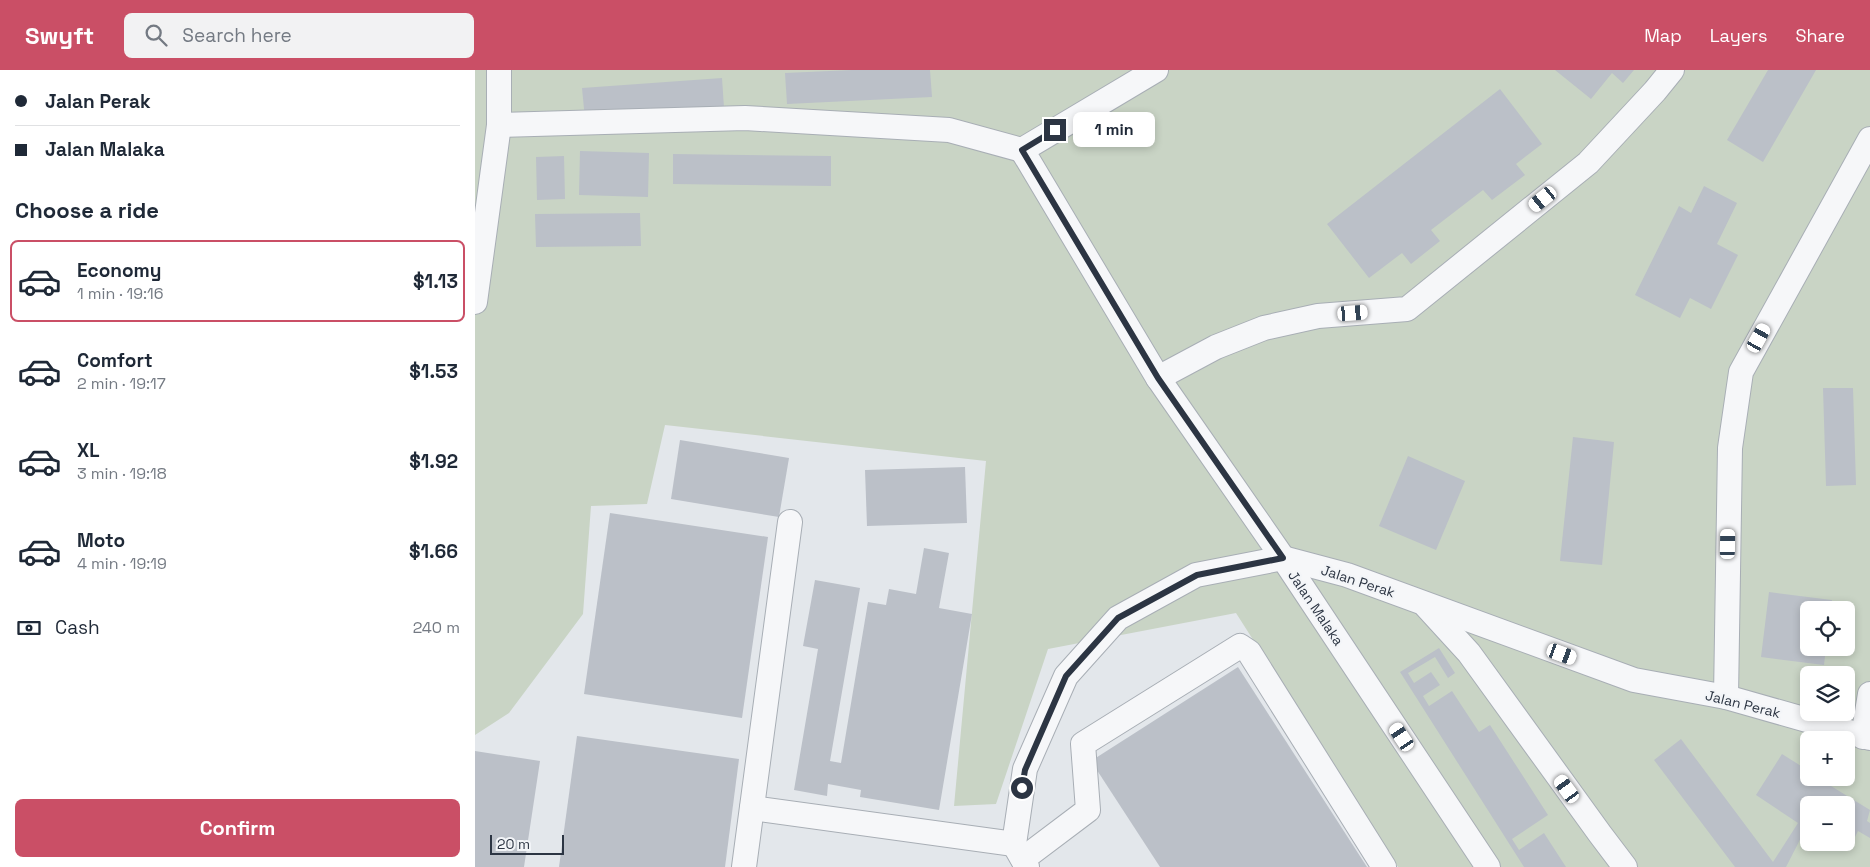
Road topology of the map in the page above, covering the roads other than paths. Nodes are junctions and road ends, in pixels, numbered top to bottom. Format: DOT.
graph roads {
  1 [pos="499,70"];
  2 [pos="1156,70"];
  3 [pos="1672,70"];
  4 [pos="499,125"];
  5 [pos="1870,139"];
  6 [pos="1022,150"];
  7 [pos="475,302"];
  8 [pos="1158,378"];
  9 [pos="790,522"];
  10 [pos="1283,558"];
  11 [pos="1423,602"];
  12 [pos="1870,694"];
  13 [pos="1726,698"];
  14 [pos="1867,737"];
  15 [pos="752,808"];
  16 [pos="1022,857"];
  17 [pos="744,867"];
  18 [pos="1384,867"];
  19 [pos="1488,867"];
  20 [pos="1625,867"];
  1 -- 4 [label="street"];
  2 -- 6 [label="street"];
  3 -- 8 [label="street"];
  4 -- 6 [label="street"];
  4 -- 7 [label="street"];
  5 -- 13 [label="street"];
  6 -- 8 [label="street, Jalan Malaka"];
  8 -- 10 [label="street, Jalan Malaka"];
  9 -- 15 [label="street"];
  10 -- 11 [label="street, Jalan Perak"];
  10 -- 16 [label="street, Jalan Perak"];
  10 -- 19 [label="street, Jalan Malaka"];
  11 -- 13 [label="street, Jalan Perak"];
  11 -- 20 [label="street"];
  12 -- 14 [label="street"];
  13 -- 14 [label="street, Jalan Perak"];
  15 -- 16 [label="street"];
  15 -- 17 [label="street"];
  16 -- 18 [label="street"];
}
